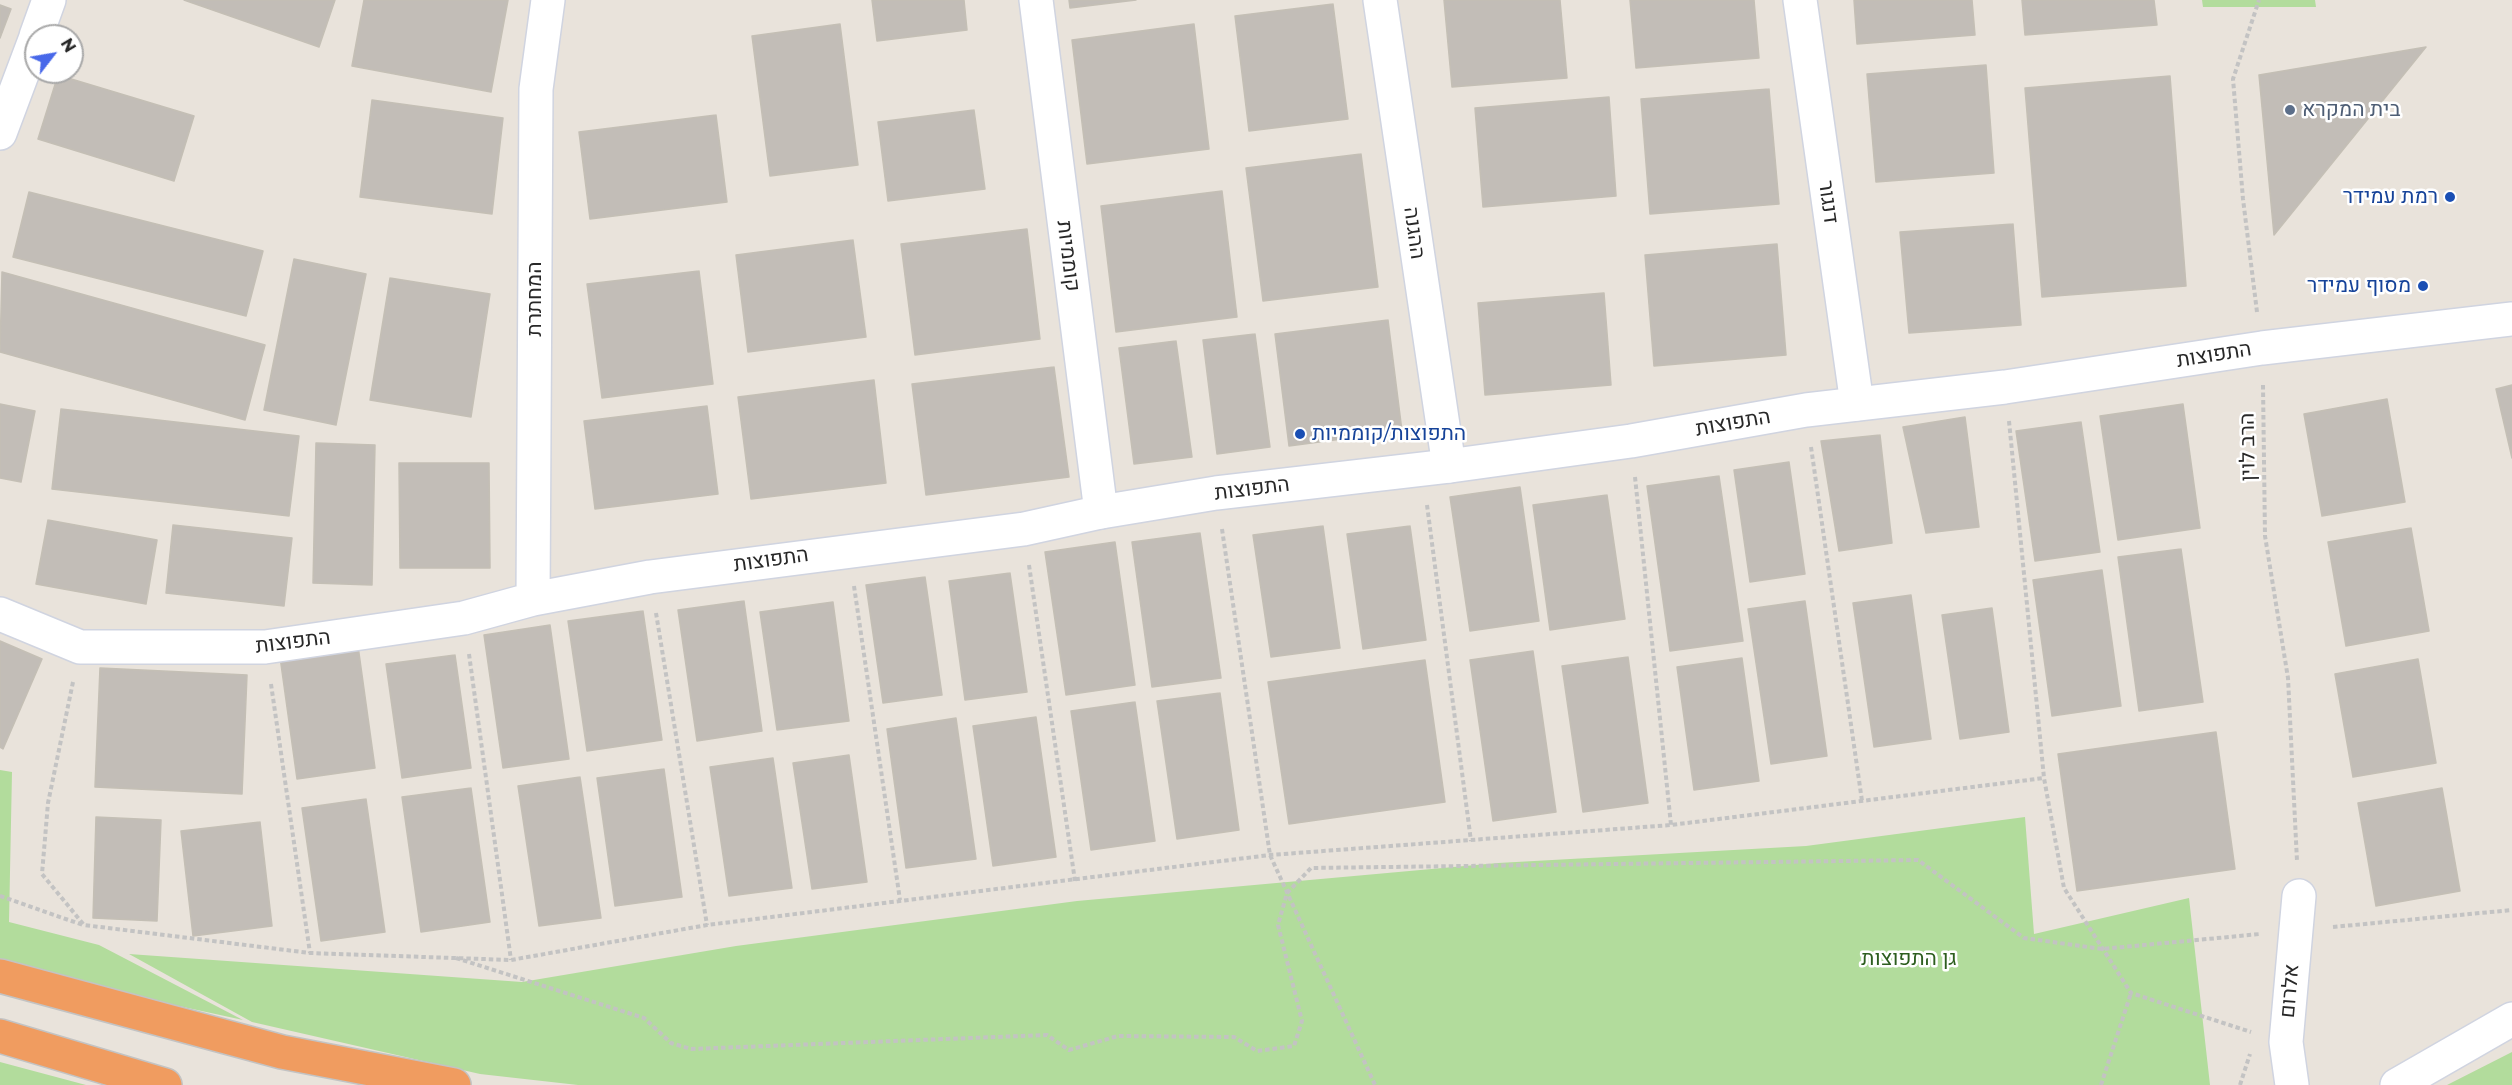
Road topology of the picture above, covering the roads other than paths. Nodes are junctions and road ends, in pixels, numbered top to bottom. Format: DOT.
graph roads {
  1 [pos="49,0"];
  2 [pos="548,0"];
  3 [pos="1036,0"];
  4 [pos="1380,0"];
  5 [pos="1800,0"];
  6 [pos="41,24"];
  7 [pos="24,69"];
  8 [pos="0,133"];
  9 [pos="2512,319"];
  10 [pos="1857,404"];
  11 [pos="1435,467"];
  12 [pos="1101,512"];
  13 [pos="533,599"];
  14 [pos="0,615"];
  15 [pos="2299,896"];
  16 [pos="0,976"];
  17 [pos="2512,1019"];
  18 [pos="0,1036"];
  19 [pos="165,1085"];
  20 [pos="454,1085"];
  21 [pos="2292,1085"];
  22 [pos="2397,1085"];
  1 -- 6 [label="street"];
  2 -- 13 [label="street, המחתרת"];
  3 -- 12 [label="street, קוממיות"];
  4 -- 11 [label="street, ההגנה"];
  5 -- 10 [label="street, דנגור"];
  7 -- 8 [label="street"];
  9 -- 10 [label="street, התפוצות"];
  10 -- 11 [label="street, התפוצות"];
  11 -- 12 [label="street, התפוצות"];
  12 -- 13 [label="street, התפוצות"];
  13 -- 14 [label="street, התפוצות"];
  15 -- 21 [label="street, אלרום"];
  16 -- 20 [label="highway"];
  17 -- 22 [label="street"];
  18 -- 19 [label="highway"];
}
